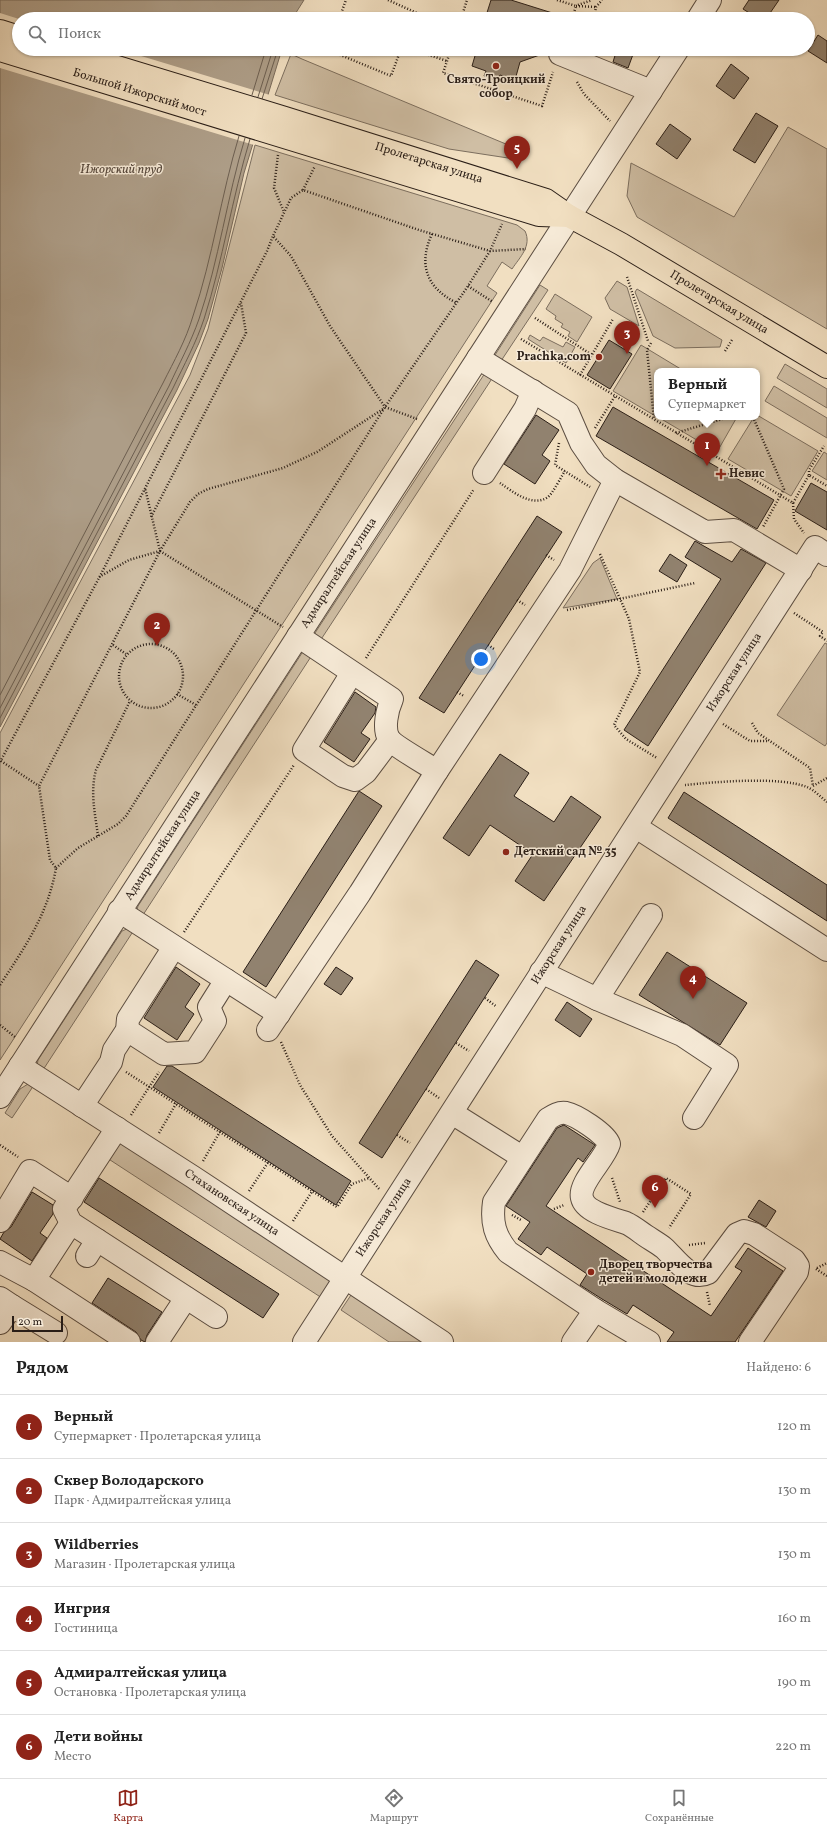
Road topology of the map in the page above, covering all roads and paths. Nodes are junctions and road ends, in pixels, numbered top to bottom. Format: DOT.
graph roads {
  1 [pos="346,0"];
  2 [pos="388,0"];
  3 [pos="467,0"];
  4 [pos="557,0"];
  5 [pos="592,0"];
  6 [pos="602,0"];
  7 [pos="710,0"];
  8 [pos="576,6"];
  9 [pos="596,7"];
  10 [pos="342,12"];
  11 [pos="415,12"];
  12 [pos="463,12"];
  13 [pos="574,12"];
  14 [pos="595,12"];
  15 [pos="702,12"];
  16 [pos="0,31"];
  17 [pos="12,35"];
  18 [pos="0,50"];
  19 [pos="12,54"];
  20 [pos="20,56"];
  21 [pos="76,56"];
  22 [pos="343,56"];
  23 [pos="399,56"];
  24 [pos="432,56"];
  25 [pos="449,56"];
  26 [pos="559,56"];
  27 [pos="565,56"];
  28 [pos="674,56"];
  29 [pos="447,61"];
  30 [pos="576,80"];
  31 [pos="651,91"];
  32 [pos="282,134"];
  33 [pos="624,134"];
  34 [pos="318,160"];
  35 [pos="303,190"];
  36 [pos="284,212"];
  37 [pos="569,216"];
  38 [pos="505,218"];
  39 [pos="432,234"];
  40 [pos="274,236"];
  41 [pos="530,249"];
  42 [pos="490,251"];
  43 [pos="627,277"];
  44 [pos="468,286"];
  45 [pos="492,301"];
  46 [pos="241,303"];
  47 [pos="457,303"];
  48 [pos="535,318"];
  49 [pos="613,320"];
  50 [pos="631,331"];
  51 [pos="521,339"];
  52 [pos="732,340"];
  53 [pos="648,341"];
  54 [pos="651,343"];
  55 [pos="622,345"];
  56 [pos="725,351"];
  57 [pos="592,355"];
  58 [pos="478,358"];
  59 [pos="827,367"];
  60 [pos="580,375"];
  61 [pos="533,391"];
  62 [pos="615,396"];
  63 [pos="385,407"];
  64 [pos="654,419"];
  65 [pos="420,420"];
  66 [pos="656,420"];
  67 [pos="719,420"];
  68 [pos="754,420"];
  69 [pos="676,433"];
  70 [pos="824,446"];
  71 [pos="584,447"];
  72 [pos="565,471"];
  73 [pos="484,473"];
  74 [pos="809,475"];
  75 [pos="615,480"];
  76 [pos="827,486"];
  77 [pos="145,487"];
  78 [pos="780,496"];
  79 [pos="793,503"];
  80 [pos="151,517"];
  81 [pos="754,542"];
  82 [pos="584,544"];
  83 [pos="160,551"];
  84 [pos="821,551"];
  85 [pos="801,570"];
  86 [pos="98,578"];
  87 [pos="695,583"];
  88 [pos="620,600"];
  89 [pos="256,611"];
  90 [pos="794,612"];
  91 [pos="540,615"];
  92 [pos="292,632"];
  93 [pos="827,641"];
  94 [pos="112,645"];
  95 [pos="126,654"];
  96 [pos="352,673"];
  97 [pos="177,694"];
  98 [pos="130,701"];
  99 [pos="196,705"];
  100 [pos="722,723"];
  101 [pos="752,723"];
  102 [pos="390,740"];
  103 [pos="767,741"];
  104 [pos="304,750"];
  105 [pos="0,761"];
  106 [pos="437,771"];
  107 [pos="668,776"];
  108 [pos="827,778"];
  109 [pos="39,786"];
  110 [pos="813,786"];
  111 [pos="808,788"];
  112 [pos="827,802"];
  113 [pos="636,827"];
  114 [pos="98,836"];
  115 [pos="56,868"];
  116 [pos="119,911"];
  117 [pos="651,915"];
  118 [pos="174,947"];
  119 [pos="827,950"];
  120 [pos="541,972"];
  121 [pos="226,980"];
  122 [pos="0,984"];
  123 [pos="597,999"];
  124 [pos="273,1022"];
  125 [pos="0,1025"];
  126 [pos="127,1030"];
  127 [pos="19,1040"];
  128 [pos="111,1062"];
  129 [pos="20,1066"];
  130 [pos="149,1088"];
  131 [pos="0,1097"];
  132 [pos="176,1104"];
  133 [pos="82,1106"];
  134 [pos="452,1113"];
  135 [pos="694,1118"];
  136 [pos="119,1129"];
  137 [pos="220,1132"];
  138 [pos="150,1149"];
  139 [pos="605,1154"];
  140 [pos="522,1157"];
  141 [pos="268,1162"];
  142 [pos="193,1177"];
  143 [pos="369,1178"];
  144 [pos="312,1190"];
  145 [pos="72,1198"];
  146 [pos="394,1202"];
  147 [pos="238,1207"];
  148 [pos="0,1221"];
  149 [pos="71,1223"];
  150 [pos="629,1225"];
  151 [pos="283,1236"];
  152 [pos="732,1240"];
  153 [pos="661,1246"];
  154 [pos="0,1262"];
  155 [pos="827,1263"];
  156 [pos="816,1269"];
  157 [pos="346,1277"];
  158 [pos="34,1280"];
  159 [pos="186,1298"];
  160 [pos="4,1309"];
  161 [pos="595,1310"];
  162 [pos="216,1318"];
  163 [pos="56,1333"];
  164 [pos="130,1342"];
  165 [pos="157,1342"];
  166 [pos="304,1342"];
  167 [pos="442,1342"];
  168 [pos="574,1342"];
  169 [pos="649,1342"];
  170 [pos="750,1342"];
  1 -- 10 [label="path"];
  2 -- 11 [label="path"];
  3 -- 12 [label="path"];
  4 -- 8 [label="path"];
  5 -- 8 [label="path"];
  6 -- 9 [label="path"];
  7 -- 15 [label="street"];
  8 -- 9 [label="path"];
  8 -- 13 [label="path"];
  9 -- 14 [label="path"];
  16 -- 17 [label="main road"];
  18 -- 19 [label="main road, Большой Ижорский мост"];
  20 -- 32 [label="main road, Большой Ижорский мост"];
  21 -- 32 [label="main road, Большой Ижорский мост"];
  22 -- 23 [label="path"];
  24 -- 29 [label="path"];
  25 -- 29 [label="path"];
  26 -- 29 [label="path"];
  27 -- 31 [label="street"];
  28 -- 31 [label="street, Адмиралтейская улица"];
  30 -- 33 [label="path"];
  31 -- 33 [label="street, Адмиралтейская улица"];
  32 -- 36 [label="path"];
  32 -- 37 [label="main road, Пролетарская улица"];
  33 -- 37 [label="street, Адмиралтейская улица"];
  34 -- 35 [label="path"];
  35 -- 36 [label="path"];
  35 -- 39 [label="path"];
  36 -- 40 [label="path"];
  37 -- 58 [label="street, Адмиралтейская улица"];
  37 -- 59 [label="main road, Пролетарская улица"];
  38 -- 42 [label="path"];
  39 -- 42 [label="path"];
  39 -- 47 [label="path"];
  40 -- 46 [label="path"];
  40 -- 63 [label="path"];
  41 -- 42 [label="path"];
  42 -- 44 [label="path"];
  43 -- 53 [label="path"];
  44 -- 45 [label="path"];
  44 -- 47 [label="path"];
  46 -- 77 [label="path"];
  46 -- 80 [label="path"];
  47 -- 63 [label="path"];
  48 -- 57 [label="path"];
  49 -- 57 [label="path"];
  50 -- 55 [label="path"];
  51 -- 60 [label="path"];
  52 -- 56 [label="path"];
  54 -- 64 [label="path"];
  57 -- 60 [label="path"];
  58 -- 61 [label="street"];
  58 -- 92 [label="street, Адмиралтейская улица"];
  60 -- 62 [label="path"];
  61 -- 71 [label="street"];
  61 -- 73 [label="street"];
  62 -- 64 [label="path"];
  62 -- 71 [label="path"];
  63 -- 65 [label="path"];
  63 -- 83 [label="path"];
  63 -- 89 [label="path"];
  66 -- 69 [label="path"];
  67 -- 69 [label="path"];
  68 -- 78 [label="path"];
  69 -- 78 [label="path"];
  70 -- 74 [label="path"];
  71 -- 75 [label="street"];
  72 -- 73 [label="path"];
  73 -- 96 [label="path"];
  74 -- 76 [label="path"];
  74 -- 79 [label="path"];
  75 -- 81 [label="street"];
  75 -- 82 [label="street"];
  77 -- 80 [label="path"];
  77 -- 86 [label="path"];
  78 -- 79 [label="path"];
  78 -- 81 [label="path"];
  79 -- 84 [label="path"];
  80 -- 83 [label="path"];
  81 -- 85 [label="street"];
  82 -- 88 [label="path"];
  82 -- 91 [label="street"];
  83 -- 86 [label="path"];
  83 -- 89 [label="path"];
  83 -- 94 [label="path"];
  84 -- 85 [label="street, Ижорская улица"];
  85 -- 107 [label="street, Ижорская улица"];
  86 -- 105 [label="path"];
  87 -- 88 [label="path"];
  88 -- 91 [label="path"];
  88 -- 107 [label="path"];
  89 -- 92 [label="path"];
  89 -- 99 [label="path"];
  90 -- 93 [label="path"];
  91 -- 106 [label="street"];
  92 -- 96 [label="street"];
  92 -- 116 [label="street, Адмиралтейская улица"];
  94 -- 95 [label="path"];
  94 -- 109 [label="path"];
  95 -- 97 [label="path"];
  95 -- 98 [label="path"];
  96 -- 102 [label="street"];
  96 -- 104 [label="street"];
  97 -- 98 [label="path"];
  97 -- 99 [label="path"];
  98 -- 114 [label="path"];
  99 -- 114 [label="path"];
  100 -- 103 [label="path"];
  101 -- 103 [label="path"];
  102 -- 104 [label="street"];
  102 -- 106 [label="street"];
  103 -- 110 [label="path"];
  104 -- 118 [label="path"];
  105 -- 109 [label="path"];
  106 -- 124 [label="street"];
  107 -- 111 [label="path"];
  107 -- 113 [label="street, Ижорская улица"];
  108 -- 110 [label="path"];
  109 -- 115 [label="path"];
  110 -- 111 [label="path"];
  111 -- 112 [label="path"];
  113 -- 119 [label="street"];
  113 -- 120 [label="street, Ижорская улица"];
  114 -- 115 [label="path"];
  115 -- 122 [label="path"];
  116 -- 118 [label="street"];
  116 -- 129 [label="street, Адмиралтейская улица"];
  117 -- 123 [label="street"];
  118 -- 121 [label="street"];
  118 -- 126 [label="street"];
  120 -- 123 [label="street"];
  120 -- 134 [label="street, Ижорская улица"];
  121 -- 124 [label="street"];
  121 -- 126 [label="street"];
  123 -- 135 [label="street"];
  124 -- 143 [label="path"];
  125 -- 127 [label="path"];
  126 -- 128 [label="street"];
  128 -- 130 [label="path"];
  128 -- 133 [label="street"];
  129 -- 131 [label="street, Адмиралтейская улица"];
  129 -- 133 [label="street, Стахановская улица"];
  130 -- 132 [label="path"];
  130 -- 136 [label="path"];
  132 -- 137 [label="path"];
  132 -- 138 [label="path"];
  133 -- 136 [label="street, Стахановская улица"];
  134 -- 140 [label="street"];
  134 -- 146 [label="street, Ижорская улица"];
  136 -- 138 [label="street, Стахановская улица"];
  136 -- 145 [label="street"];
  137 -- 141 [label="path"];
  137 -- 142 [label="path"];
  138 -- 142 [label="street, Стахановская улица"];
  139 -- 140 [label="street"];
  139 -- 150 [label="path"];
  139 -- 150 [label="street"];
  140 -- 161 [label="street"];
  141 -- 144 [label="path"];
  141 -- 147 [label="path"];
  142 -- 147 [label="street, Стахановская улица"];
  143 -- 144 [label="path"];
  143 -- 146 [label="path"];
  144 -- 151 [label="path"];
  145 -- 148 [label="street"];
  145 -- 149 [label="street"];
  146 -- 157 [label="street, Ижорская улица"];
  147 -- 151 [label="street, Стахановская улица"];
  149 -- 158 [label="street"];
  149 -- 159 [label="street"];
  150 -- 153 [label="street"];
  150 -- 153 [label="path"];
  151 -- 157 [label="street, Стахановская улица"];
  152 -- 153 [label="path"];
  152 -- 153 [label="street"];
  152 -- 170 [label="street"];
  154 -- 158 [label="street"];
  155 -- 156 [label="path"];
  157 -- 166 [label="street, Ижорская улица"];
  157 -- 167 [label="street, Стахановская улица"];
  158 -- 164 [label="street"];
  159 -- 162 [label="street"];
  159 -- 165 [label="street"];
  160 -- 163 [label="street"];
  161 -- 168 [label="street"];
  161 -- 169 [label="street"];
}
